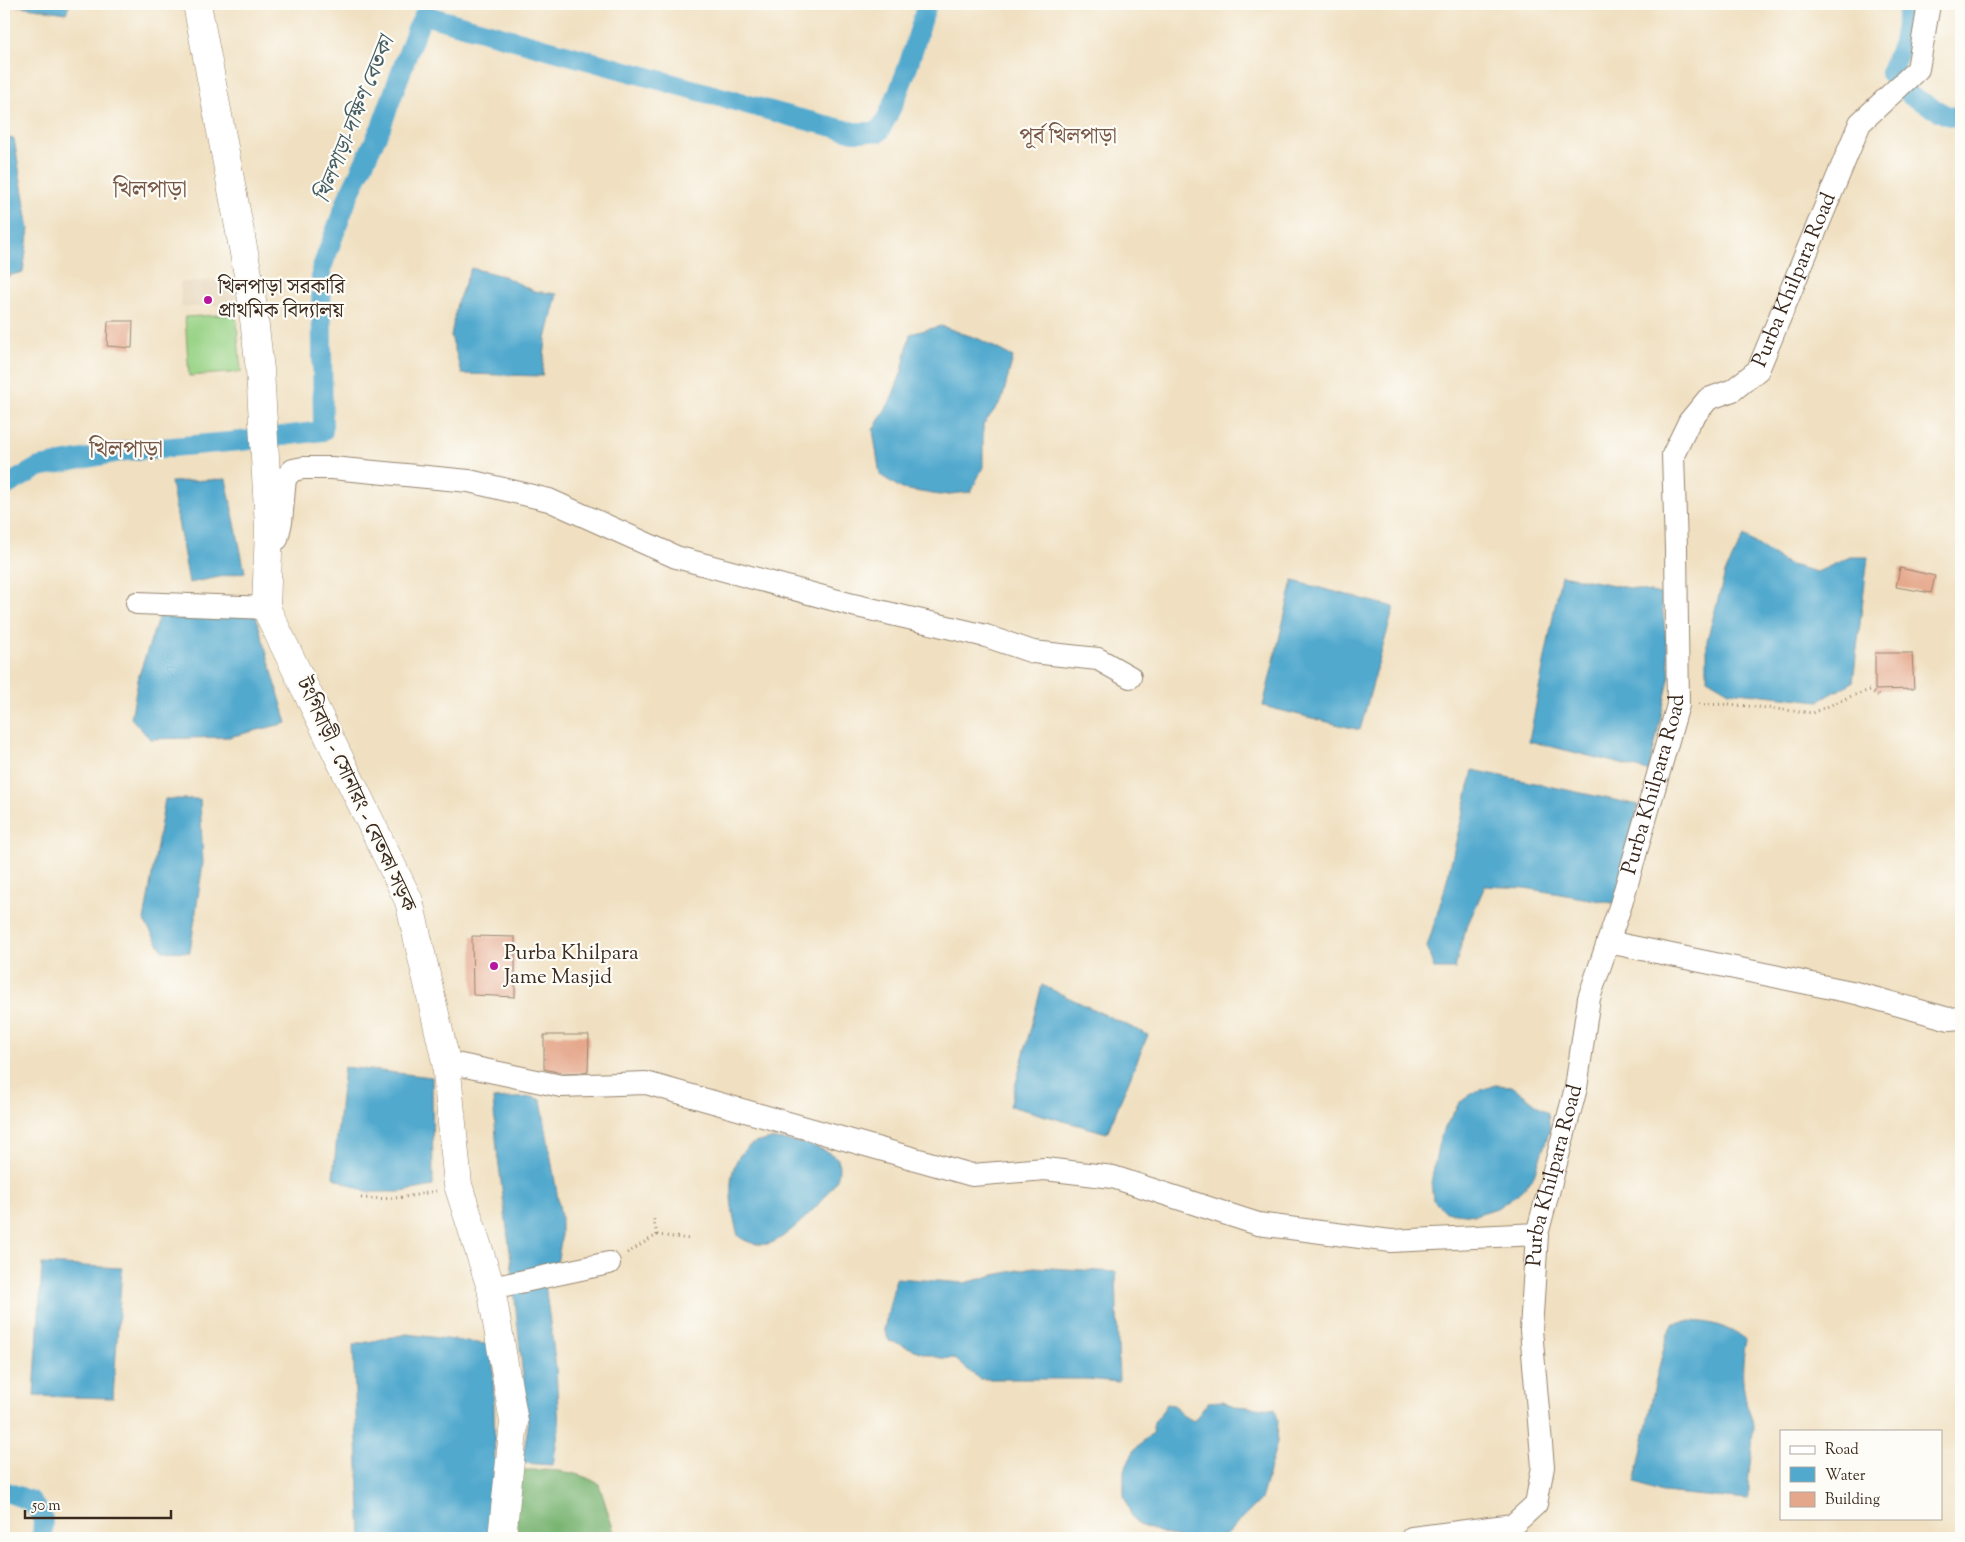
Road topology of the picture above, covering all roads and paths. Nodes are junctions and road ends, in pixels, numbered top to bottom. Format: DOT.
graph roads {
  1 [pos="197,4"];
  2 [pos="1929,4"];
  3 [pos="268,556"];
  4 [pos="137,603"];
  5 [pos="266,608"];
  6 [pos="1130,677"];
  7 [pos="1880,696"];
  8 [pos="1678,705"];
  9 [pos="1608,942"];
  10 [pos="1961,1018"];
  11 [pos="446,1062"];
  12 [pos="458,1185"];
  13 [pos="361,1198"];
  14 [pos="653,1216"];
  15 [pos="1537,1234"];
  16 [pos="657,1235"];
  17 [pos="690,1239"];
  18 [pos="609,1263"];
  19 [pos="491,1288"];
  20 [pos="502,1538"];
  21 [pos="1412,1538"];
  1 -- 3 [label="street, টংগিবাড়ী - সোনারং - বেতকা সড়ক"];
  2 -- 8 [label="street, Purba Khilpara Road"];
  3 -- 5 [label="street, টংগিবাড়ী - সোনারং - বেতকা সড়ক"];
  3 -- 6 [label="street"];
  4 -- 5 [label="street"];
  5 -- 11 [label="street, টংগিবাড়ী - সোনারং - বেতকা সড়ক"];
  7 -- 8 [label="path"];
  8 -- 9 [label="street, Purba Khilpara Road"];
  9 -- 10 [label="street"];
  9 -- 15 [label="street, Purba Khilpara Road"];
  11 -- 12 [label="street, টংগিবাড়ী - সোনারং - বেতকা সড়ক"];
  11 -- 15 [label="street"];
  12 -- 13 [label="path"];
  12 -- 19 [label="street, টংগিবাড়ী - সোনারং - বেতকা সড়ক"];
  14 -- 16 [label="path"];
  15 -- 21 [label="street, Purba Khilpara Road"];
  16 -- 17 [label="path"];
  16 -- 18 [label="path"];
  18 -- 19 [label="street"];
  19 -- 20 [label="street, টংগিবাড়ী - সোনারং - বেতকা সড়ক"];
}
